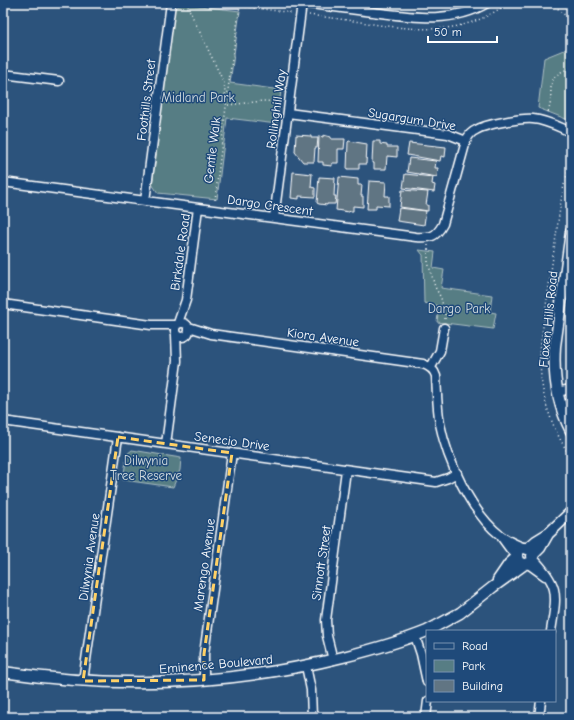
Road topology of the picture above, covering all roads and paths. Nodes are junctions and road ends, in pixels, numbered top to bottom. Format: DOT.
graph roads {
  1 [pos="171,3"];
  2 [pos="186,3"];
  3 [pos="218,3"];
  4 [pos="303,3"];
  5 [pos="487,3"];
  6 [pos="552,3"];
  7 [pos="356,6"];
  8 [pos="571,22"];
  9 [pos="571,68"];
  10 [pos="3,74"];
  11 [pos="59,81"];
  12 [pos="289,103"];
  13 [pos="227,105"];
  14 [pos="548,112"];
  15 [pos="288,114"];
  16 [pos="571,132"];
  17 [pos="466,141"];
  18 [pos="3,182"];
  19 [pos="215,200"];
  20 [pos="145,201"];
  21 [pos="198,208"];
  22 [pos="274,218"];
  23 [pos="571,232"];
  24 [pos="430,237"];
  25 [pos="186,300"];
  26 [pos="3,304"];
  27 [pos="444,328"];
  28 [pos="176,329"];
  29 [pos="187,330"];
  30 [pos="177,361"];
  31 [pos="431,367"];
  32 [pos="571,389"];
  33 [pos="557,392"];
  34 [pos="3,421"];
  35 [pos="571,431"];
  36 [pos="118,437"];
  37 [pos="166,444"];
  38 [pos="232,453"];
  39 [pos="346,470"];
  40 [pos="457,474"];
  41 [pos="571,512"];
  42 [pos="501,536"];
  43 [pos="517,556"];
  44 [pos="528,556"];
  45 [pos="493,586"];
  46 [pos="429,630"];
  47 [pos="552,630"];
  48 [pos="426,631"];
  49 [pos="415,636"];
  50 [pos="333,660"];
  51 [pos="306,666"];
  52 [pos="3,672"];
  53 [pos="426,677"];
  54 [pos="204,680"];
  55 [pos="83,681"];
  56 [pos="428,702"];
  57 [pos="542,702"];
  58 [pos="312,717"];
  59 [pos="426,717"];
  60 [pos="539,717"];
  1 -- 20 [label="street, Foothills Street"];
  2 -- 13 [label="path"];
  3 -- 13 [label="path, Gentle Walk"];
  4 -- 7 [label="street"];
  4 -- 12 [label="street, Rollinghill Way"];
  5 -- 7 [label="street"];
  6 -- 8 [label="path"];
  9 -- 14 [label="path"];
  10 -- 11 [label="street"];
  12 -- 13 [label="path"];
  12 -- 15 [label="street, Rollinghill Way"];
  13 -- 19 [label="path, Gentle Walk"];
  15 -- 17 [label="street, Sugargum Drive"];
  15 -- 22 [label="street, Rollinghill Way"];
  16 -- 17 [label="street, Sugargum Drive"];
  17 -- 24 [label="street"];
  18 -- 20 [label="street, Dargo Crescent"];
  20 -- 21 [label="street, Dargo Crescent"];
  21 -- 22 [label="street, Dargo Crescent"];
  21 -- 25 [label="street, Birkdale Road"];
  22 -- 24 [label="street, Dargo Crescent"];
  23 -- 33 [label="street, Flaxen Hills Road"];
  24 -- 27 [label="path"];
  25 -- 28 [label="street, Birkdale Road"];
  25 -- 29 [label="street, Birkdale Road"];
  26 -- 28 [label="street"];
  27 -- 31 [label="street"];
  28 -- 29 [label="street"];
  28 -- 29 [label="street"];
  28 -- 30 [label="street, Birkdale Road"];
  29 -- 30 [label="street, Birkdale Road"];
  29 -- 31 [label="street, Kiora Avenue"];
  30 -- 37 [label="street, Birkdale Road"];
  31 -- 40 [label="street"];
  32 -- 33 [label="street"];
  33 -- 35 [label="street, Flaxen Hills Road"];
  34 -- 36 [label="street, Senecio Drive"];
  36 -- 37 [label="street, Senecio Drive"];
  36 -- 55 [label="street, Dilwynia Avenue"];
  37 -- 38 [label="street, Senecio Drive"];
  38 -- 39 [label="street, Senecio Drive"];
  38 -- 54 [label="street, Marengo Avenue"];
  39 -- 40 [label="street, Senecio Drive"];
  39 -- 50 [label="street, Sinnott Street"];
  40 -- 42 [label="street"];
  41 -- 44 [label="street, Eminence Boulevard"];
  42 -- 43 [label="street"];
  42 -- 44 [label="street"];
  43 -- 44 [label="street"];
  43 -- 45 [label="street, Eminence Boulevard"];
  44 -- 45 [label="street, Eminence Boulevard"];
  44 -- 47 [label="street"];
  45 -- 46 [label="street, Eminence Boulevard"];
  48 -- 49 [label="street, Eminence Boulevard"];
  49 -- 50 [label="street, Eminence Boulevard"];
  49 -- 53 [label="street"];
  50 -- 51 [label="street, Eminence Boulevard"];
  51 -- 54 [label="street, Eminence Boulevard"];
  51 -- 58 [label="street"];
  52 -- 55 [label="street, Eminence Boulevard"];
  54 -- 55 [label="street, Eminence Boulevard"];
  56 -- 59 [label="street"];
  57 -- 60 [label="street"];
}
